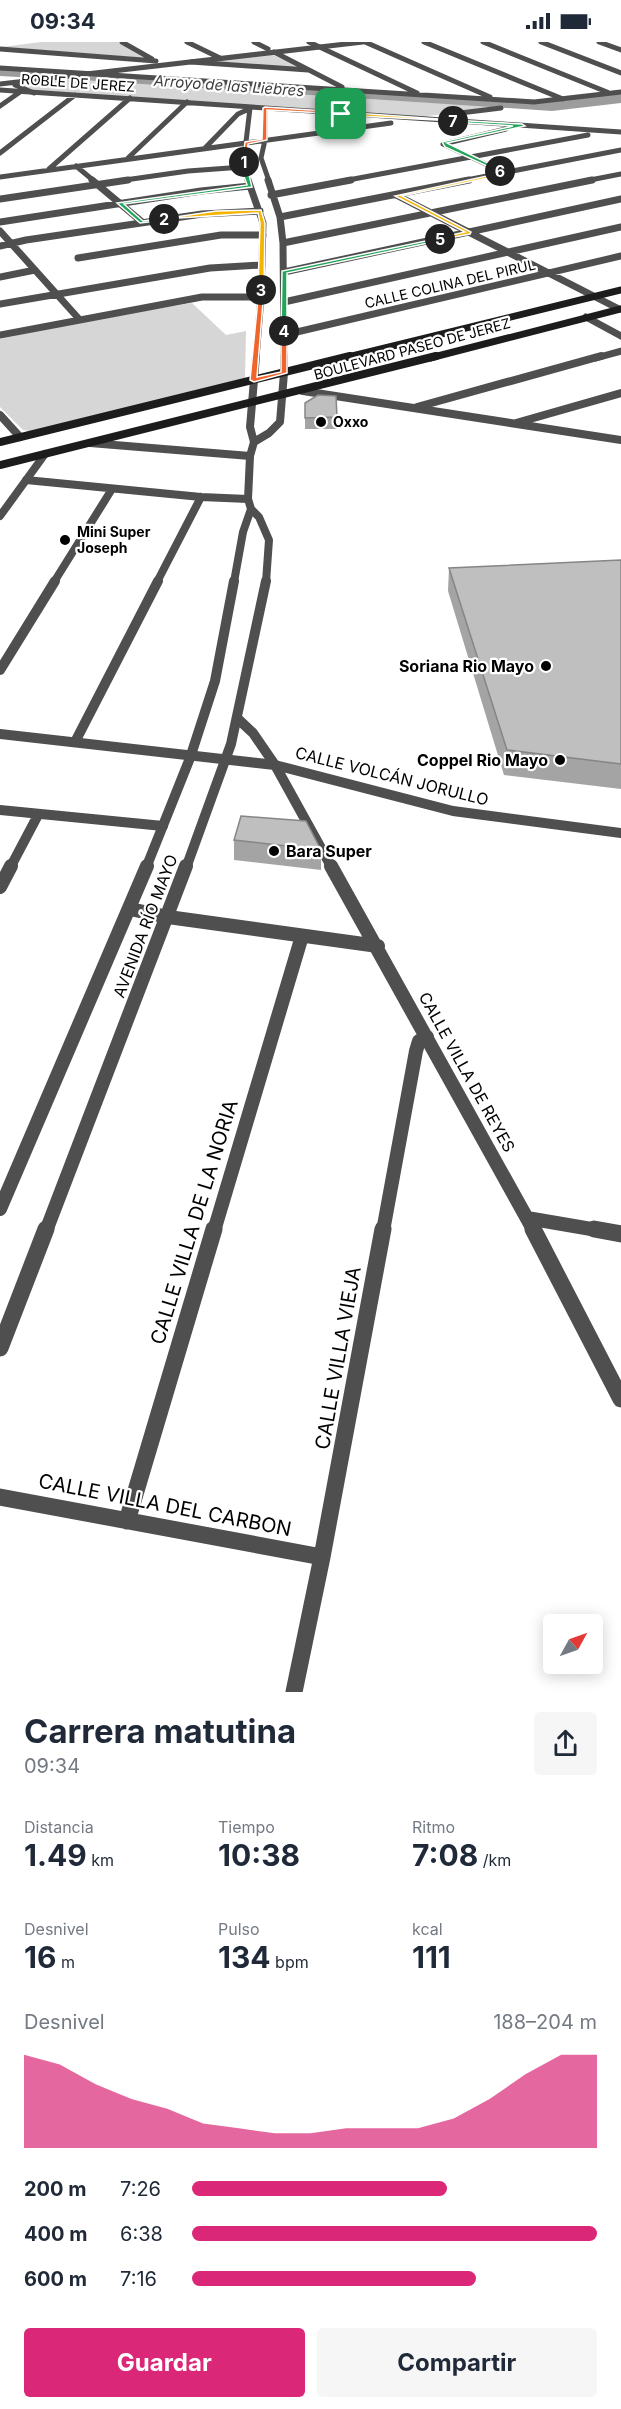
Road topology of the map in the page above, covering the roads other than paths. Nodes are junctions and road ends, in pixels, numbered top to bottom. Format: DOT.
graph roads {
  1 [pos="122,42"];
  2 [pos="187,42"];
  3 [pos="254,42"];
  4 [pos="326,42"];
  5 [pos="364,42"];
  6 [pos="424,42"];
  7 [pos="483,42"];
  8 [pos="541,42"];
  9 [pos="599,42"];
  10 [pos="12,43"];
  11 [pos="311,43"];
  12 [pos="0,47"];
  13 [pos="319,47"];
  14 [pos="271,50"];
  15 [pos="621,50"];
  16 [pos="213,54"];
  17 [pos="220,58"];
  18 [pos="156,61"];
  19 [pos="190,62"];
  20 [pos="0,68"];
  21 [pos="308,70"];
  22 [pos="621,73"];
  23 [pos="60,74"];
  24 [pos="91,74"];
  25 [pos="0,79"];
  26 [pos="21,81"];
  27 [pos="0,84"];
  28 [pos="0,90"];
  29 [pos="348,91"];
  30 [pos="20,92"];
  31 [pos="621,92"];
  32 [pos="34,93"];
  33 [pos="610,93"];
  34 [pos="75,95"];
  35 [pos="422,96"];
  36 [pos="130,98"];
  37 [pos="564,99"];
  38 [pos="498,101"];
  39 [pos="187,102"];
  40 [pos="0,106"];
  41 [pos="250,108"];
  42 [pos="265,108"];
  43 [pos="501,108"];
  44 [pos="418,119"];
  45 [pos="522,126"];
  46 [pos="607,131"];
  47 [pos="621,132"];
  48 [pos="265,140"];
  49 [pos="246,143"];
  50 [pos="205,148"];
  51 [pos="621,150"];
  52 [pos="0,153"];
  53 [pos="128,158"];
  54 [pos="471,158"];
  55 [pos="76,166"];
  56 [pos="243,168"];
  57 [pos="48,170"];
  58 [pos="505,173"];
  59 [pos="621,174"];
  60 [pos="0,177"];
  61 [pos="98,184"];
  62 [pos="250,186"];
  63 [pos="271,195"];
  64 [pos="398,196"];
  65 [pos="0,199"];
  66 [pos="621,199"];
  67 [pos="120,203"];
  68 [pos="260,211"];
  69 [pos="431,213"];
  70 [pos="280,218"];
  71 [pos="0,222"];
  72 [pos="142,222"];
  73 [pos="621,227"];
  74 [pos="0,231"];
  75 [pos="470,233"];
  76 [pos="263,236"];
  77 [pos="283,243"];
  78 [pos="11,244"];
  79 [pos="0,246"];
  80 [pos="509,253"];
  81 [pos="621,256"];
  82 [pos="78,258"];
  83 [pos="262,265"];
  84 [pos="35,270"];
  85 [pos="284,272"];
  86 [pos="549,274"];
  87 [pos="0,277"];
  88 [pos="621,290"];
  89 [pos="56,293"];
  90 [pos="261,297"];
  91 [pos="594,297"];
  92 [pos="284,302"];
  93 [pos="0,304"];
  94 [pos="620,309"];
  95 [pos="586,317"];
  96 [pos="79,319"];
  97 [pos="0,335"];
  98 [pos="284,335"];
  99 [pos="621,336"];
  100 [pos="621,351"];
  101 [pos="284,373"];
  102 [pos="254,380"];
  103 [pos="303,391"];
  104 [pos="621,393"];
  105 [pos="283,396"];
  106 [pos="251,404"];
  107 [pos="410,409"];
  108 [pos="0,416"];
  109 [pos="512,424"];
  110 [pos="20,437"];
  111 [pos="621,440"];
  112 [pos="0,442"];
  113 [pos="254,442"];
  114 [pos="90,443"];
  115 [pos="45,454"];
  116 [pos="250,456"];
  117 [pos="0,465"];
  118 [pos="26,480"];
  119 [pos="112,489"];
  120 [pos="201,497"];
  121 [pos="250,504"];
  122 [pos="0,516"];
  123 [pos="0,670"];
  124 [pos="237,718"];
  125 [pos="0,734"];
  126 [pos="75,742"];
  127 [pos="191,755"];
  128 [pos="227,758"];
  129 [pos="275,765"];
  130 [pos="0,810"];
  131 [pos="38,815"];
  132 [pos="163,826"];
  133 [pos="621,833"];
  134 [pos="0,887"];
  135 [pos="130,909"];
  136 [pos="168,917"];
  137 [pos="302,936"];
  138 [pos="378,946"];
  139 [pos="427,1037"];
  140 [pos="0,1209"];
  141 [pos="527,1218"];
  142 [pos="621,1234"];
  143 [pos="0,1348"];
  144 [pos="621,1399"];
  145 [pos="0,1497"];
  146 [pos="127,1521"];
  147 [pos="322,1557"];
  148 [pos="294,1692"];
  1 -- 18 [label="street"];
  2 -- 16 [label="street"];
  3 -- 14 [label="street"];
  4 -- 11 [label="street"];
  5 -- 13 [label="street"];
  5 -- 38 [label="street"];
  6 -- 37 [label="street"];
  7 -- 33 [label="street"];
  8 -- 22 [label="street"];
  9 -- 15 [label="street"];
  10 -- 12 [label="street"];
  11 -- 13 [label="street"];
  11 -- 14 [label="street"];
  12 -- 18 [label="street"];
  13 -- 14 [label="street"];
  13 -- 35 [label="street"];
  14 -- 16 [label="street"];
  14 -- 17 [label="street"];
  14 -- 21 [label="street"];
  16 -- 17 [label="street"];
  16 -- 18 [label="street"];
  17 -- 19 [label="street"];
  18 -- 23 [label="street"];
  19 -- 21 [label="street"];
  19 -- 24 [label="street"];
  20 -- 23 [label="street"];
  21 -- 29 [label="street"];
  23 -- 24 [label="street"];
  23 -- 24 [label="street"];
  23 -- 25 [label="street"];
  23 -- 26 [label="street"];
  24 -- 29 [label="street"];
  26 -- 27 [label="street"];
  26 -- 32 [label="street"];
  28 -- 30 [label="street, ROBLE DE JEREZ"];
  29 -- 35 [label="street"];
  30 -- 32 [label="street, ROBLE DE JEREZ"];
  30 -- 40 [label="street"];
  31 -- 33 [label="street"];
  32 -- 34 [label="street, ROBLE DE JEREZ"];
  33 -- 37 [label="street"];
  34 -- 36 [label="street, ROBLE DE JEREZ"];
  34 -- 52 [label="street"];
  35 -- 38 [label="street"];
  36 -- 39 [label="street, ROBLE DE JEREZ"];
  36 -- 57 [label="street"];
  37 -- 38 [label="street"];
  39 -- 41 [label="street, ROBLE DE JEREZ"];
  39 -- 53 [label="street"];
  41 -- 42 [label="street, ROBLE DE JEREZ"];
  41 -- 49 [label="street, AVENIDA RÍO MAYO"];
  41 -- 50 [label="street"];
  42 -- 44 [label="street, ROBLE DE JEREZ"];
  42 -- 48 [label="street"];
  43 -- 44 [label="street"];
  44 -- 45 [label="street, ROBLE DE JEREZ"];
  44 -- 48 [label="street"];
  45 -- 46 [label="street, ROBLE DE JEREZ"];
  45 -- 54 [label="street"];
  46 -- 47 [label="street, ROBLE DE JEREZ"];
  46 -- 54 [label="street"];
  48 -- 49 [label="street"];
  48 -- 63 [label="street"];
  49 -- 50 [label="street"];
  49 -- 56 [label="street, AVENIDA RÍO MAYO"];
  50 -- 53 [label="street"];
  51 -- 58 [label="street"];
  53 -- 55 [label="street"];
  54 -- 58 [label="street"];
  54 -- 63 [label="street"];
  55 -- 57 [label="street"];
  55 -- 61 [label="street"];
  56 -- 61 [label="street"];
  56 -- 62 [label="street, AVENIDA RÍO MAYO"];
  57 -- 60 [label="street"];
  58 -- 64 [label="street"];
  59 -- 69 [label="street"];
  61 -- 65 [label="street"];
  61 -- 67 [label="street"];
  62 -- 67 [label="street"];
  62 -- 68 [label="street, AVENIDA RÍO MAYO"];
  63 -- 70 [label="street"];
  64 -- 69 [label="street"];
  64 -- 70 [label="street"];
  66 -- 75 [label="street"];
  67 -- 71 [label="street"];
  67 -- 72 [label="street"];
  68 -- 72 [label="street"];
  68 -- 76 [label="street, AVENIDA RÍO MAYO"];
  69 -- 75 [label="street"];
  69 -- 77 [label="street"];
  70 -- 77 [label="street"];
  72 -- 78 [label="street"];
  73 -- 80 [label="street"];
  74 -- 78 [label="street"];
  75 -- 80 [label="street"];
  75 -- 85 [label="street"];
  76 -- 82 [label="street"];
  76 -- 83 [label="street, AVENIDA RÍO MAYO"];
  77 -- 85 [label="street"];
  78 -- 79 [label="street"];
  78 -- 84 [label="street"];
  80 -- 86 [label="street"];
  80 -- 92 [label="street"];
  81 -- 86 [label="street, CALLE COLINA DEL PIRUL"];
  83 -- 89 [label="street"];
  83 -- 90 [label="street, AVENIDA RÍO MAYO"];
  84 -- 87 [label="street"];
  84 -- 89 [label="street"];
  85 -- 92 [label="street"];
  86 -- 91 [label="street"];
  86 -- 98 [label="street, CALLE COLINA DEL PIRUL"];
  88 -- 91 [label="main road, BOULEVARD PASEO DE JEREZ"];
  89 -- 93 [label="street"];
  89 -- 96 [label="street"];
  90 -- 96 [label="street"];
  90 -- 102 [label="street, AVENIDA RÍO MAYO"];
  91 -- 94 [label="street"];
  91 -- 101 [label="main road, BOULEVARD PASEO DE JEREZ"];
  92 -- 98 [label="street"];
  94 -- 95 [label="main road, BOULEVARD PASEO DE JEREZ"];
  95 -- 99 [label="street"];
  95 -- 103 [label="main road, BOULEVARD PASEO DE JEREZ"];
  96 -- 97 [label="street"];
  98 -- 101 [label="street"];
  100 -- 107 [label="street"];
  101 -- 102 [label="main road, BOULEVARD PASEO DE JEREZ"];
  101 -- 105 [label="street"];
  102 -- 106 [label="street, AVENIDA RÍO MAYO"];
  102 -- 110 [label="main road, BOULEVARD PASEO DE JEREZ"];
  103 -- 105 [label="main road, BOULEVARD PASEO DE JEREZ"];
  103 -- 107 [label="street"];
  104 -- 109 [label="street"];
  105 -- 106 [label="main road, BOULEVARD PASEO DE JEREZ"];
  105 -- 113 [label="street"];
  106 -- 113 [label="street, AVENIDA RÍO MAYO"];
  106 -- 114 [label="main road, BOULEVARD PASEO DE JEREZ"];
  107 -- 109 [label="street"];
  108 -- 110 [label="street"];
  109 -- 111 [label="street"];
  110 -- 112 [label="main road, BOULEVARD PASEO DE JEREZ"];
  113 -- 116 [label="street, AVENIDA RÍO MAYO"];
  114 -- 115 [label="main road, BOULEVARD PASEO DE JEREZ"];
  114 -- 116 [label="street"];
  115 -- 117 [label="main road, BOULEVARD PASEO DE JEREZ"];
  115 -- 118 [label="street"];
  116 -- 121 [label="street, AVENIDA RÍO MAYO"];
  118 -- 119 [label="street"];
  118 -- 122 [label="street"];
  119 -- 120 [label="street"];
  119 -- 123 [label="street"];
  120 -- 121 [label="street"];
  120 -- 126 [label="street"];
  121 -- 124 [label="street, AVENIDA RÍO MAYO"];
  121 -- 127 [label="street, AVENIDA RÍO MAYO"];
  124 -- 128 [label="street, AVENIDA RÍO MAYO"];
  124 -- 129 [label="street, CALLE VILLA DE REYES"];
  125 -- 126 [label="street, CALLE VOLCÁN JORULLO"];
  126 -- 127 [label="street, CALLE VOLCÁN JORULLO"];
  127 -- 128 [label="street, CALLE VOLCÁN JORULLO"];
  127 -- 132 [label="street, AVENIDA RÍO MAYO"];
  128 -- 129 [label="street, CALLE VOLCÁN JORULLO"];
  128 -- 136 [label="street, AVENIDA RÍO MAYO"];
  129 -- 133 [label="street, CALLE VOLCÁN JORULLO"];
  129 -- 138 [label="street, CALLE VILLA DE REYES"];
  130 -- 131 [label="street"];
  131 -- 132 [label="street"];
  131 -- 134 [label="street"];
  132 -- 135 [label="street, AVENIDA RÍO MAYO"];
  135 -- 136 [label="street"];
  135 -- 140 [label="street, AVENIDA RÍO MAYO"];
  136 -- 137 [label="street"];
  136 -- 143 [label="street, AVENIDA RÍO MAYO"];
  137 -- 138 [label="street"];
  137 -- 146 [label="street, CALLE VILLA DE LA NORIA"];
  138 -- 139 [label="street, CALLE VILLA DE REYES"];
  139 -- 141 [label="street, CALLE VILLA DE REYES"];
  139 -- 147 [label="street, CALLE VILLA VIEJA"];
  141 -- 142 [label="street"];
  141 -- 144 [label="street, CALLE VILLA DE REYES"];
  145 -- 146 [label="street, CALLE VILLA DEL CARBON"];
  146 -- 147 [label="street, CALLE VILLA DEL CARBON"];
  147 -- 148 [label="street, CALLE VILLA VIEJA"];
}
